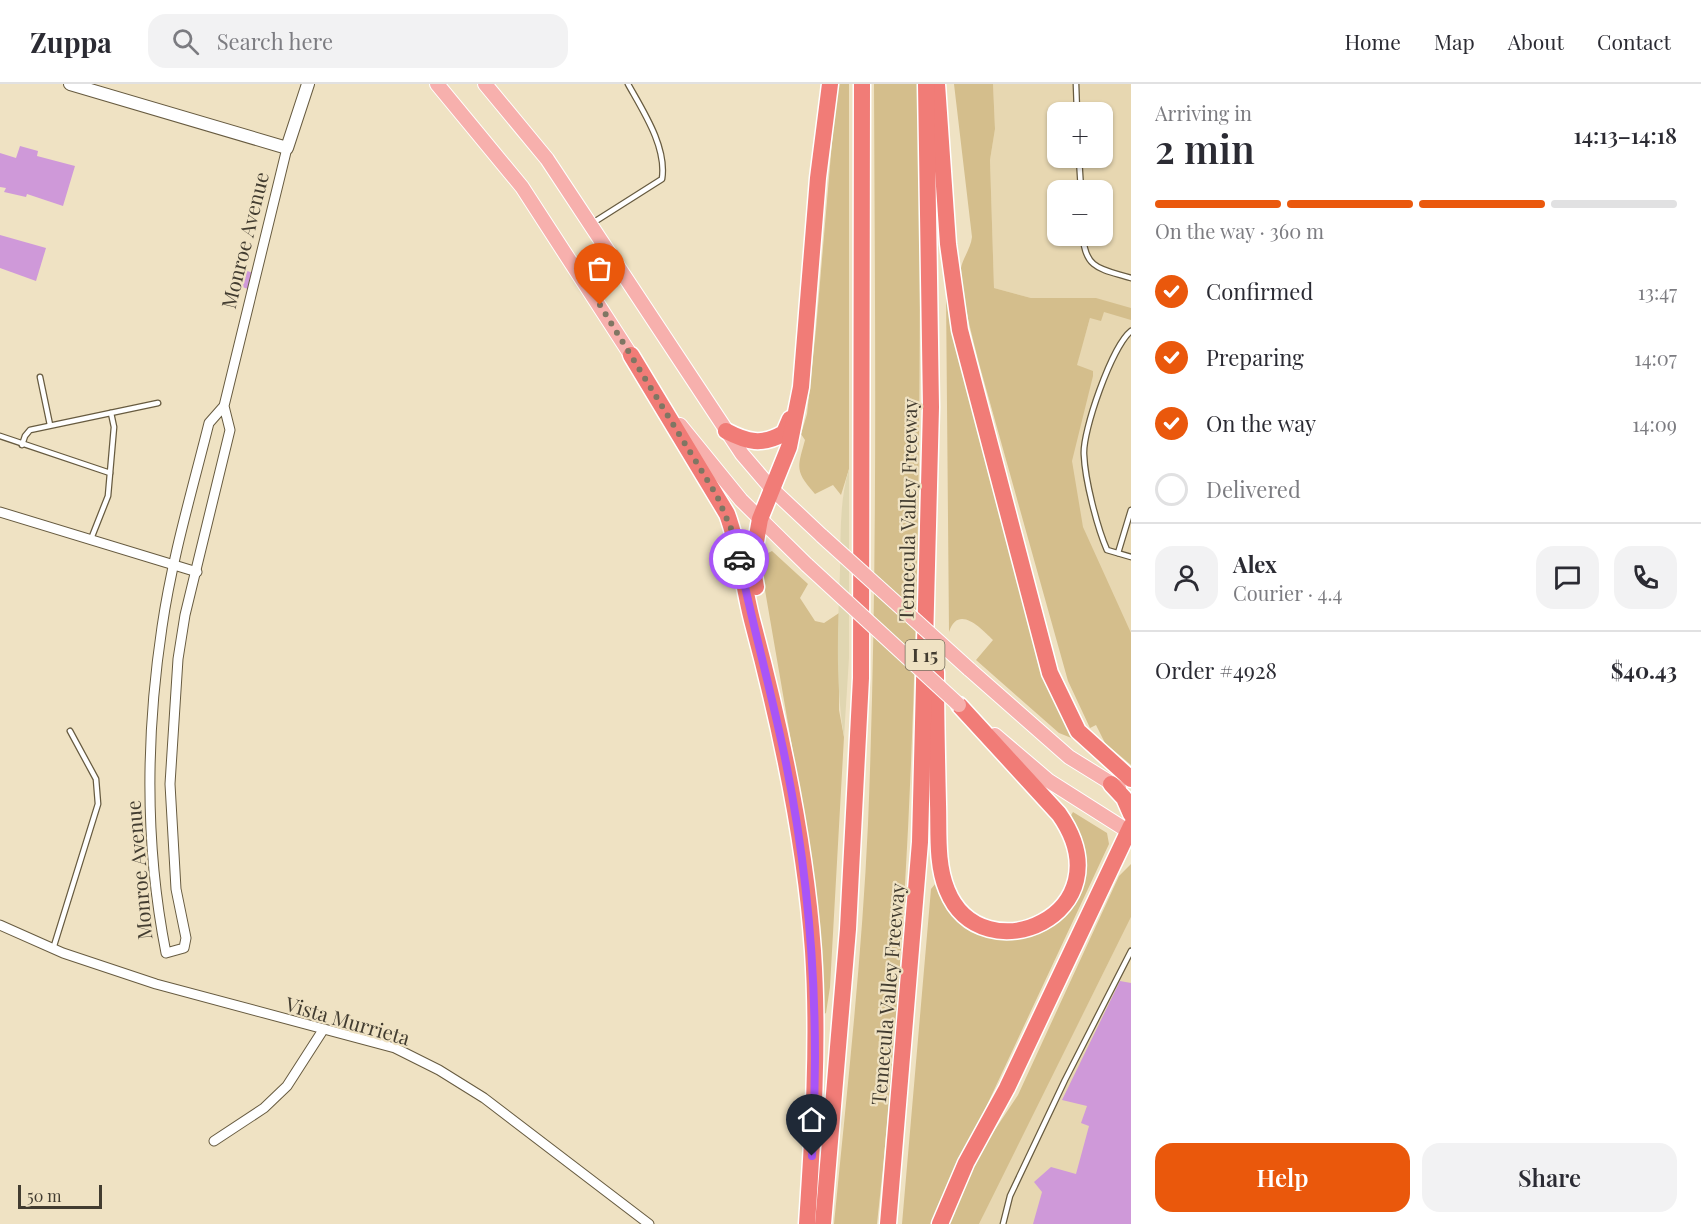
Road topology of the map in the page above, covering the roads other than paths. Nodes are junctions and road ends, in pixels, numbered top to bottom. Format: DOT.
graph roads {
  1 [pos="70,84"];
  2 [pos="308,84"];
  3 [pos="437,84"];
  4 [pos="486,84"];
  5 [pos="628,84"];
  6 [pos="830,84"];
  7 [pos="862,84"];
  8 [pos="926,84"];
  9 [pos="937,84"];
  10 [pos="1076,84"];
  11 [pos="1077,102"];
  12 [pos="287,148"];
  13 [pos="591,224"];
  14 [pos="1084,246"];
  15 [pos="1131,278"];
  16 [pos="1131,331"];
  17 [pos="631,355"];
  18 [pos="40,377"];
  19 [pos="801,387"];
  20 [pos="158,404"];
  21 [pos="224,406"];
  22 [pos="931,407"];
  23 [pos="111,413"];
  24 [pos="50,425"];
  25 [pos="726,431"];
  26 [pos="0,436"];
  27 [pos="22,445"];
  28 [pos="110,472"];
  29 [pos="771,488"];
  30 [pos="1131,510"];
  31 [pos="0,512"];
  32 [pos="760,519"];
  33 [pos="91,539"];
  34 [pos="1118,553"];
  35 [pos="1131,557"];
  36 [pos="175,564"];
  37 [pos="197,572"];
  38 [pos="773,699"];
  39 [pos="959,705"];
  40 [pos="70,731"];
  41 [pos="1131,779"];
  42 [pos="1111,784"];
  43 [pos="1131,796"];
  44 [pos="1131,814"];
  45 [pos="1130,830"];
  46 [pos="0,925"];
  47 [pos="53,949"];
  48 [pos="1131,951"];
  49 [pos="323,1030"];
  50 [pos="214,1141"];
  51 [pos="649,1224"];
  52 [pos="807,1224"];
  53 [pos="823,1224"];
  54 [pos="888,1224"];
  55 [pos="940,1224"];
  56 [pos="1003,1224"];
  1 -- 12 [label="street"];
  2 -- 12 [label="street, Monroe Avenue"];
  3 -- 17 [label="main road"];
  4 -- 13 [label="main road"];
  5 -- 13 [label="lane"];
  6 -- 19 [label="highway"];
  7 -- 53 [label="highway"];
  8 -- 22 [label="highway, Temecula Valley Freeway / I 15"];
  9 -- 41 [label="highway"];
  10 -- 11 [label="lane"];
  12 -- 21 [label="street, Monroe Avenue"];
  13 -- 25 [label="main road"];
  14 -- 15 [label="lane"];
  16 -- 34 [label="lane"];
  17 -- 32 [label="main road"];
  17 -- 38 [label="highway"];
  18 -- 24 [label="lane"];
  19 -- 25 [label="highway"];
  19 -- 29 [label="highway"];
  20 -- 23 [label="lane"];
  21 -- 36 [label="street, Monroe Avenue"];
  21 -- 37 [label="street, Monroe Avenue"];
  22 -- 39 [label="highway"];
  22 -- 54 [label="highway, Temecula Valley Freeway / I 15"];
  23 -- 24 [label="lane"];
  23 -- 28 [label="lane"];
  24 -- 27 [label="lane"];
  25 -- 29 [label="main road"];
  26 -- 27 [label="lane"];
  27 -- 28 [label="lane"];
  28 -- 33 [label="lane"];
  29 -- 32 [label="highway"];
  29 -- 42 [label="main road, bridge"];
  30 -- 34 [label="lane"];
  31 -- 33 [label="street"];
  32 -- 38 [label="highway"];
  32 -- 39 [label="main road, bridge"];
  33 -- 36 [label="street"];
  34 -- 35 [label="lane"];
  36 -- 37 [label="street"];
  36 -- 37 [label="street, Monroe Avenue"];
  38 -- 52 [label="highway"];
  39 -- 45 [label="main road"];
  40 -- 47 [label="lane"];
  42 -- 43 [label="main road"];
  42 -- 44 [label="highway"];
  45 -- 55 [label="highway"];
  46 -- 47 [label="street, Vista Murrieta"];
  47 -- 49 [label="street, Vista Murrieta"];
  48 -- 56 [label="lane"];
  49 -- 50 [label="street"];
  49 -- 51 [label="street, Vista Murrieta"];
}
